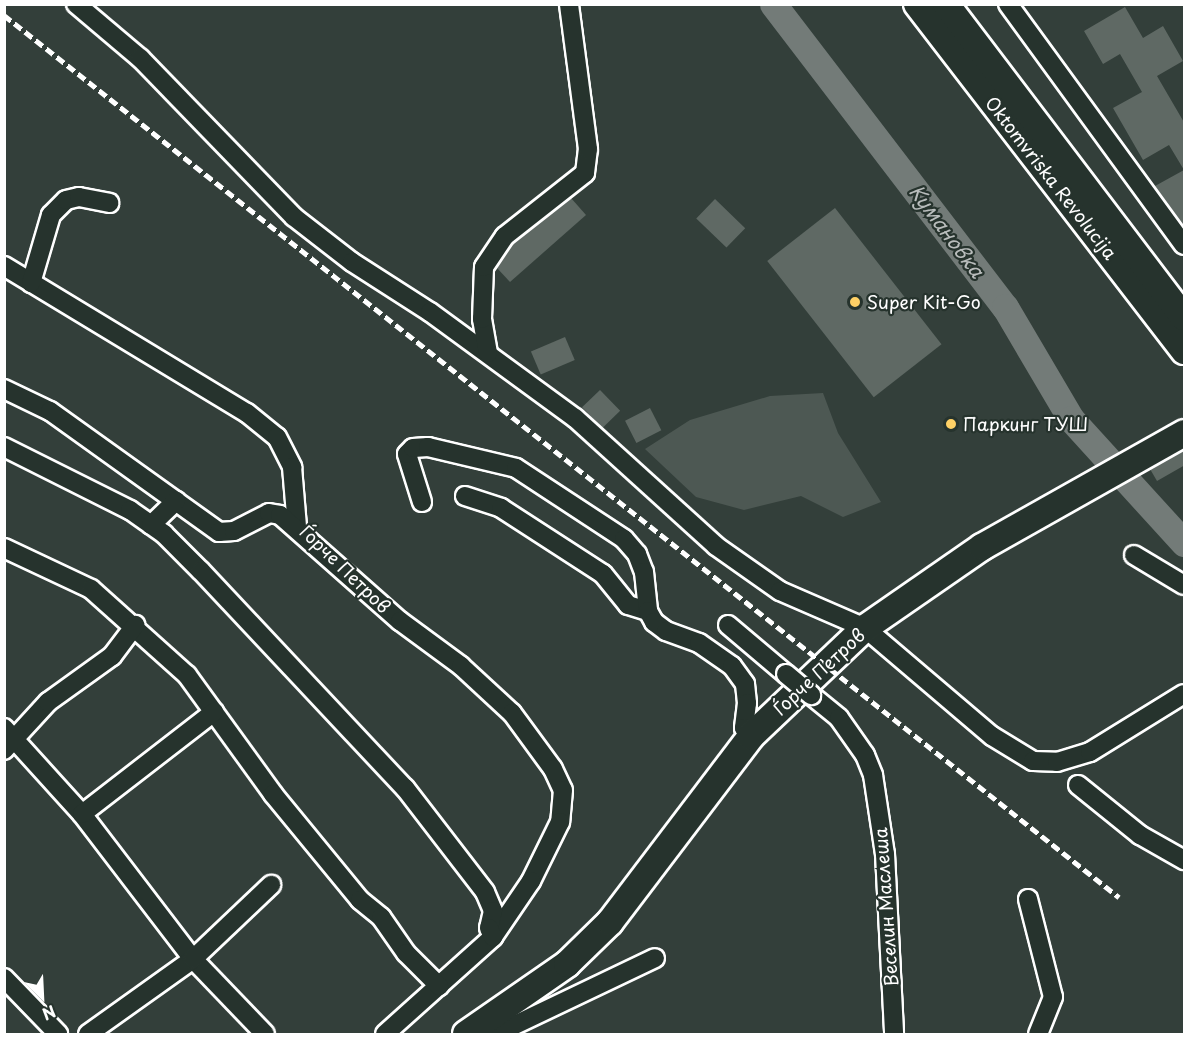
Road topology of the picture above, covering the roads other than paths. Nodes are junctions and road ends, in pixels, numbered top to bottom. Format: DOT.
graph roads {
  1 [pos="76,4"];
  2 [pos="569,4"];
  3 [pos="917,4"];
  4 [pos="946,4"];
  5 [pos="1008,4"];
  6 [pos="109,203"];
  7 [pos="1185,245"];
  8 [pos="4,266"];
  9 [pos="31,283"];
  10 [pos="1185,317"];
  11 [pos="1185,351"];
  12 [pos="488,353"];
  13 [pos="4,388"];
  14 [pos="1177,437"];
  15 [pos="4,447"];
  16 [pos="465,496"];
  17 [pos="176,501"];
  18 [pos="422,502"];
  19 [pos="151,525"];
  20 [pos="297,527"];
  21 [pos="4,548"];
  22 [pos="1134,555"];
  23 [pos="1185,585"];
  24 [pos="648,611"];
  25 [pos="728,625"];
  26 [pos="135,626"];
  27 [pos="865,628"];
  28 [pos="1185,694"];
  29 [pos="214,712"];
  30 [pos="751,736"];
  31 [pos="8,740"];
  32 [pos="1078,785"];
  33 [pos="82,814"];
  34 [pos="1185,860"];
  35 [pos="271,885"];
  36 [pos="1028,899"];
  37 [pos="493,937"];
  38 [pos="655,958"];
  39 [pos="193,959"];
  40 [pos="4,978"];
  41 [pos="439,986"];
  42 [pos="58,1035"];
  43 [pos="88,1035"];
  44 [pos="265,1035"];
  45 [pos="385,1035"];
  46 [pos="466,1035"];
  47 [pos="496,1035"];
  48 [pos="894,1035"];
  49 [pos="1038,1035"];
  1 -- 12 [label="street"];
  2 -- 12 [label="street"];
  3 -- 11 [label="street, Oktomvriska Revolucija"];
  4 -- 10 [label="street, Oktomvriska Revolucija"];
  5 -- 7 [label="street"];
  6 -- 9 [label="street"];
  8 -- 9 [label="street, Ѓорче Петров"];
  9 -- 20 [label="street, Ѓорче Петров"];
  12 -- 27 [label="street"];
  13 -- 17 [label="street"];
  14 -- 27 [label="street, Ѓорче Петров"];
  15 -- 19 [label="street"];
  16 -- 24 [label="street"];
  17 -- 19 [label="street"];
  17 -- 20 [label="street"];
  18 -- 24 [label="street"];
  19 -- 37 [label="street"];
  20 -- 37 [label="street, Ѓорче Петров"];
  21 -- 26 [label="street"];
  22 -- 23 [label="street"];
  24 -- 30 [label="street"];
  25 -- 48 [label="street, Веселин Маслеша, bridge"];
  26 -- 29 [label="street"];
  26 -- 31 [label="street"];
  27 -- 28 [label="street"];
  27 -- 30 [label="street, Ѓорче Петров"];
  29 -- 33 [label="street"];
  29 -- 41 [label="street"];
  30 -- 46 [label="street, Ѓорче Петров"];
  31 -- 33 [label="street"];
  32 -- 34 [label="street"];
  33 -- 39 [label="street"];
  35 -- 39 [label="street"];
  36 -- 49 [label="street"];
  37 -- 41 [label="street, Ѓорче Петров"];
  38 -- 47 [label="street"];
  39 -- 43 [label="street"];
  39 -- 44 [label="street"];
  40 -- 42 [label="street"];
  41 -- 45 [label="street, Ѓорче Петров"];
}
